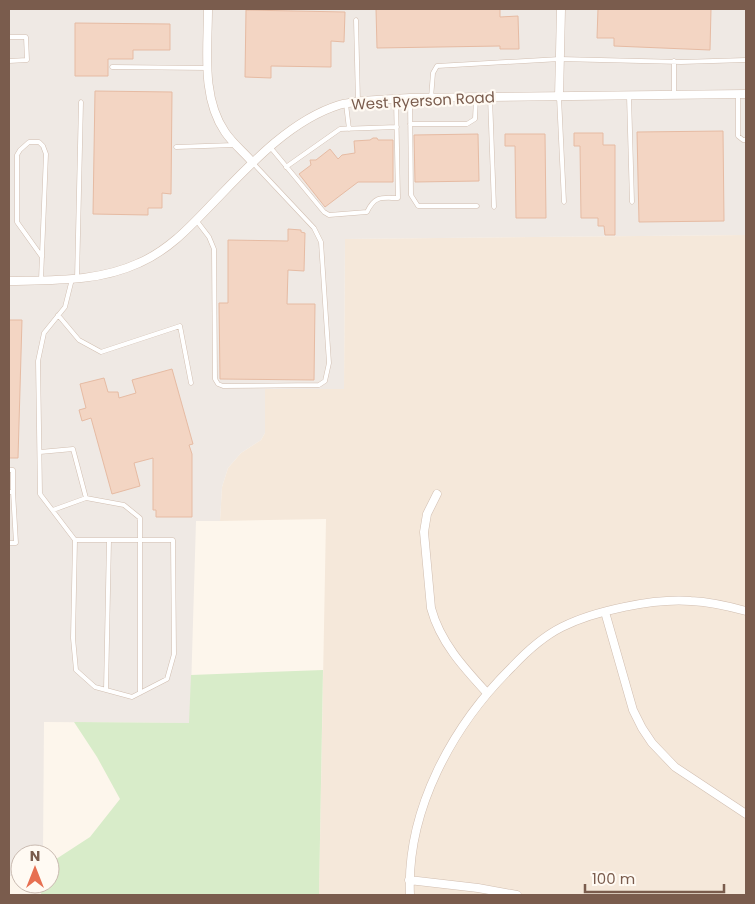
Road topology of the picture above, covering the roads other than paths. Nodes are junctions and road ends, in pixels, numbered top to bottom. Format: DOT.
graph roads {
  1 [pos="208,9"];
  2 [pos="561,9"];
  3 [pos="356,20"];
  4 [pos="9,37"];
  5 [pos="560,58"];
  6 [pos="746,60"];
  7 [pos="9,61"];
  8 [pos="674,62"];
  9 [pos="112,67"];
  10 [pos="208,68"];
  11 [pos="742,94"];
  12 [pos="674,95"];
  13 [pos="629,96"];
  14 [pos="560,97"];
  15 [pos="410,98"];
  16 [pos="431,98"];
  17 [pos="476,98"];
  18 [pos="490,98"];
  19 [pos="396,99"];
  20 [pos="81,102"];
  21 [pos="358,102"];
  22 [pos="346,104"];
  23 [pos="410,124"];
  24 [pos="397,127"];
  25 [pos="349,129"];
  26 [pos="746,140"];
  27 [pos="235,145"];
  28 [pos="176,147"];
  29 [pos="271,148"];
  30 [pos="254,164"];
  31 [pos="286,167"];
  32 [pos="564,202"];
  33 [pos="632,202"];
  34 [pos="476,206"];
  35 [pos="494,207"];
  36 [pos="196,220"];
  37 [pos="42,257"];
  38 [pos="74,279"];
  39 [pos="41,280"];
  40 [pos="9,281"];
  41 [pos="58,315"];
  42 [pos="190,383"];
  43 [pos="40,452"];
  44 [pos="9,470"];
  45 [pos="11,492"];
  46 [pos="437,494"];
  47 [pos="86,498"];
  48 [pos="52,510"];
  49 [pos="11,518"];
  50 [pos="74,540"];
  51 [pos="109,540"];
  52 [pos="141,540"];
  53 [pos="9,543"];
  54 [pos="605,612"];
  55 [pos="746,612"];
  56 [pos="106,690"];
  57 [pos="140,693"];
  58 [pos="487,693"];
  59 [pos="746,814"];
  60 [pos="409,880"];
  61 [pos="410,895"];
  62 [pos="517,895"];
  1 -- 10 [label="street"];
  2 -- 5 [label="street"];
  3 -- 21 [label="lane"];
  4 -- 7 [label="lane"];
  5 -- 8 [label="lane"];
  5 -- 14 [label="street"];
  5 -- 16 [label="lane"];
  6 -- 8 [label="lane"];
  8 -- 12 [label="lane"];
  9 -- 10 [label="lane"];
  10 -- 27 [label="street"];
  11 -- 12 [label="street, West Ryerson Road"];
  11 -- 26 [label="lane"];
  12 -- 13 [label="street, West Ryerson Road"];
  13 -- 14 [label="street, West Ryerson Road"];
  13 -- 33 [label="lane"];
  14 -- 18 [label="street, West Ryerson Road"];
  14 -- 32 [label="lane"];
  15 -- 16 [label="street, West Ryerson Road"];
  15 -- 19 [label="street, West Ryerson Road"];
  15 -- 23 [label="lane"];
  16 -- 17 [label="street, West Ryerson Road"];
  17 -- 18 [label="street, West Ryerson Road"];
  17 -- 23 [label="lane"];
  18 -- 35 [label="lane"];
  19 -- 21 [label="street, West Ryerson Road"];
  19 -- 24 [label="lane"];
  20 -- 38 [label="lane"];
  21 -- 22 [label="street, West Ryerson Road"];
  22 -- 25 [label="lane"];
  22 -- 29 [label="street, West Ryerson Road"];
  23 -- 34 [label="lane"];
  24 -- 25 [label="lane"];
  24 -- 31 [label="lane"];
  25 -- 31 [label="lane"];
  27 -- 28 [label="lane"];
  27 -- 30 [label="street"];
  29 -- 30 [label="street, West Ryerson Road"];
  29 -- 31 [label="lane"];
  30 -- 36 [label="street, West Ryerson Road"];
  30 -- 36 [label="lane"];
  36 -- 38 [label="street, West Ryerson Road"];
  37 -- 37 [label="lane"];
  37 -- 39 [label="lane"];
  38 -- 39 [label="street, West Ryerson Road"];
  38 -- 41 [label="lane"];
  39 -- 40 [label="street, West Ryerson Road"];
  41 -- 42 [label="lane"];
  41 -- 43 [label="lane"];
  43 -- 47 [label="lane"];
  43 -- 48 [label="lane"];
  44 -- 45 [label="lane"];
  45 -- 49 [label="lane"];
  46 -- 58 [label="street"];
  47 -- 48 [label="lane"];
  47 -- 52 [label="lane"];
  48 -- 50 [label="lane"];
  49 -- 53 [label="lane"];
  50 -- 51 [label="lane"];
  50 -- 56 [label="lane"];
  51 -- 52 [label="lane"];
  51 -- 56 [label="lane"];
  52 -- 57 [label="lane"];
  52 -- 57 [label="lane"];
  54 -- 55 [label="street"];
  54 -- 58 [label="street"];
  54 -- 59 [label="street"];
  56 -- 57 [label="lane"];
  58 -- 60 [label="street"];
  60 -- 61 [label="street"];
  60 -- 62 [label="street"];
}
